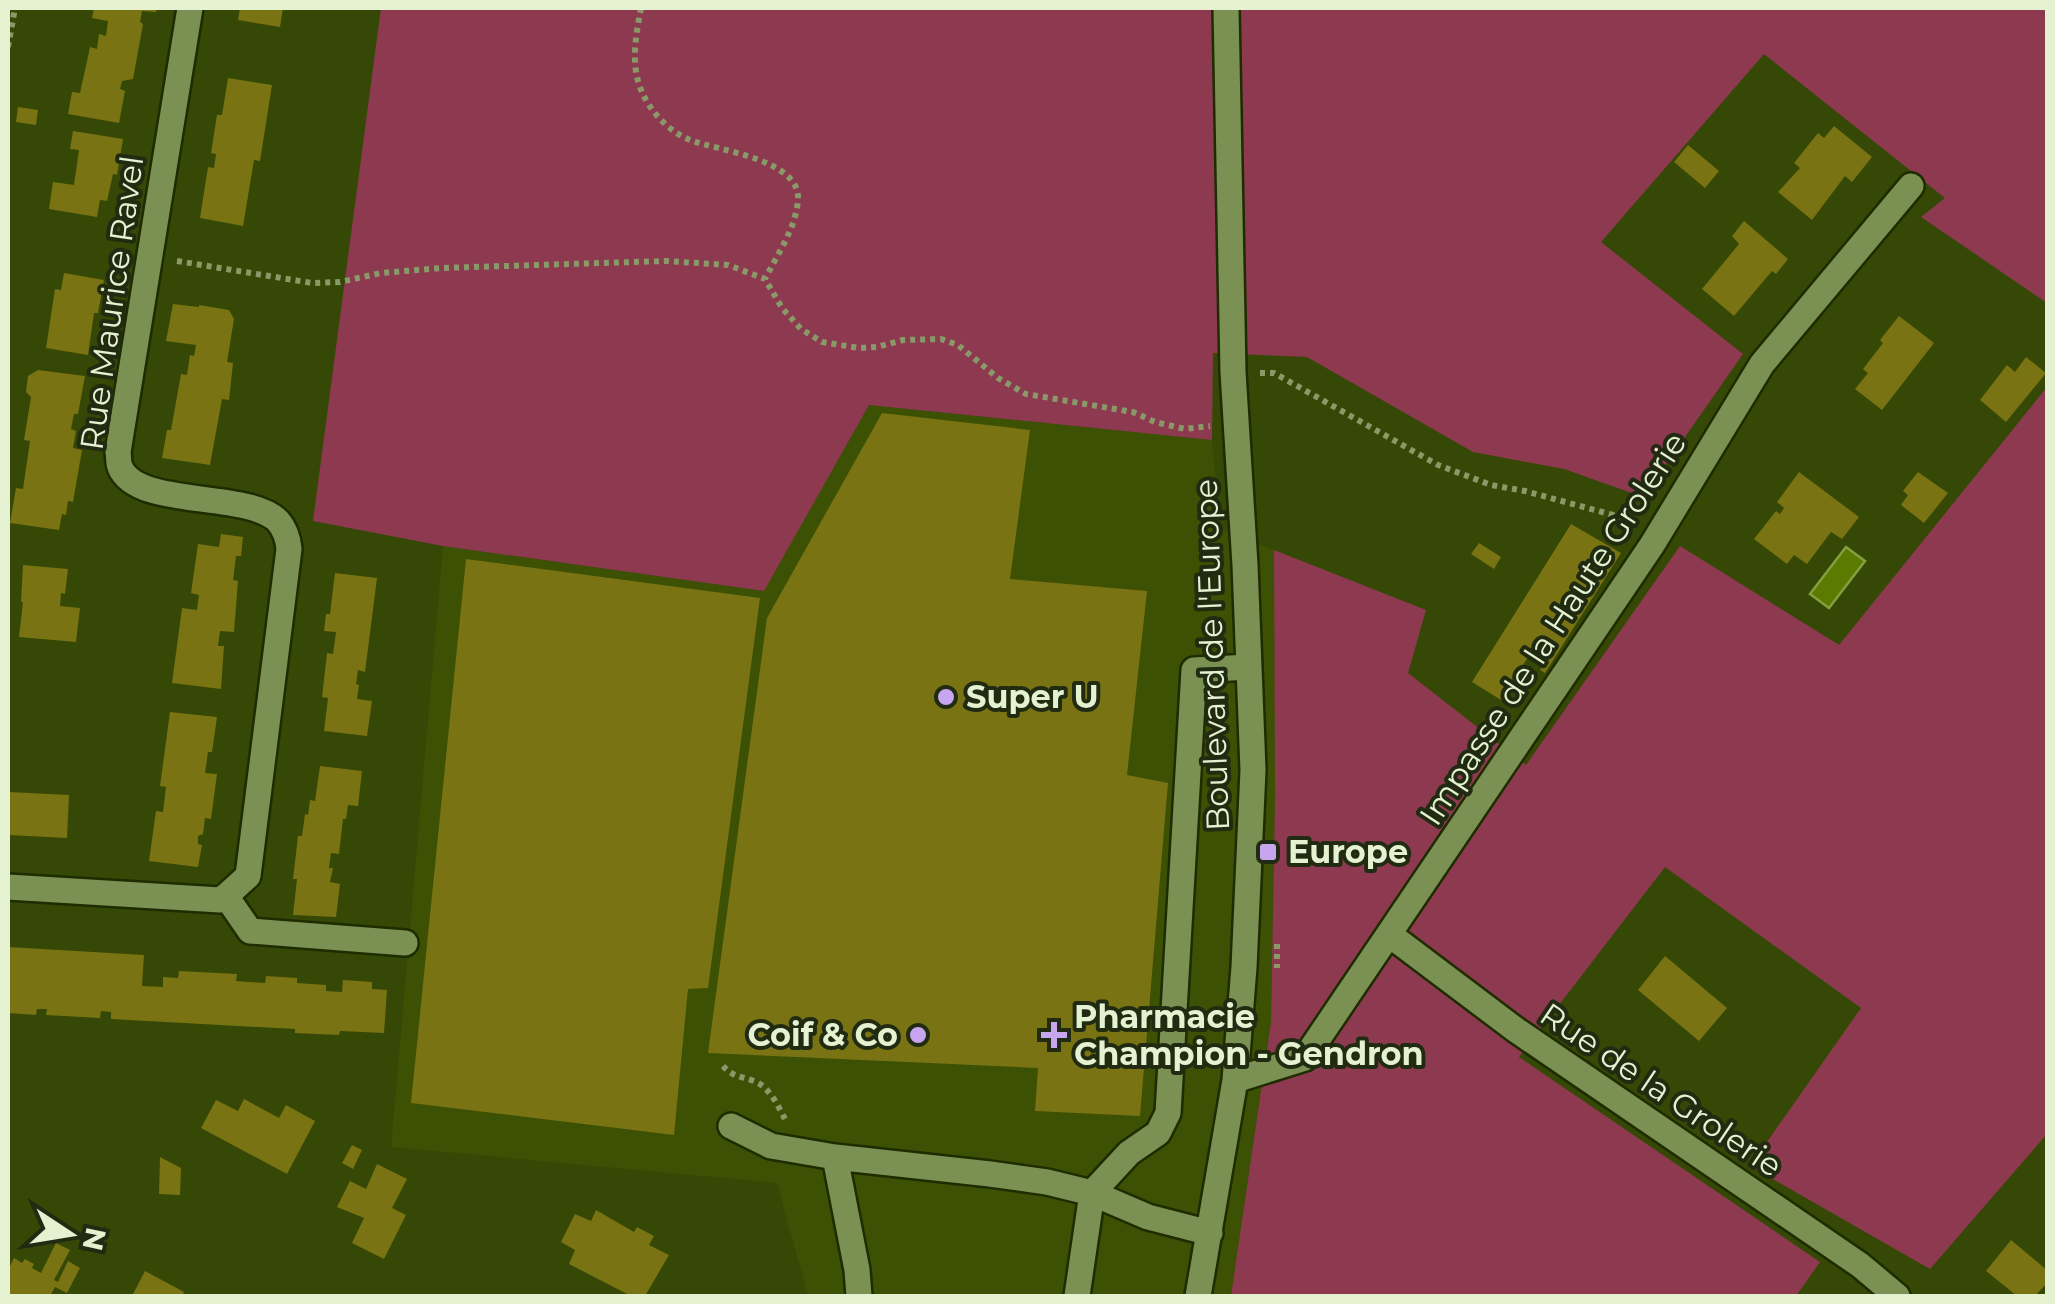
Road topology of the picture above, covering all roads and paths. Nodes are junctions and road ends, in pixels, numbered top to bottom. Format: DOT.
graph roads {
  1 [pos="16,8"];
  2 [pos="190,8"];
  3 [pos="641,8"];
  4 [pos="1226,8"];
  5 [pos="8,47"];
  6 [pos="1911,186"];
  7 [pos="166,259"];
  8 [pos="765,279"];
  9 [pos="1234,372"];
  10 [pos="1236,422"];
  11 [pos="1652,545"];
  12 [pos="1249,668"];
  13 [pos="8,887"];
  14 [pos="226,896"];
  15 [pos="1390,935"];
  16 [pos="405,943"];
  17 [pos="1235,1080"];
  18 [pos="731,1126"];
  19 [pos="835,1157"];
  20 [pos="1092,1194"];
  21 [pos="1210,1233"];
  22 [pos="1074,1292"];
  23 [pos="859,1296"];
  24 [pos="1198,1296"];
  25 [pos="1898,1296"];
  1 -- 5 [label="path"];
  2 -- 14 [label="street, Rue Maurice Ravel"];
  3 -- 8 [label="path"];
  4 -- 9 [label="street, Boulevard de l'Europe"];
  6 -- 11 [label="street, Impasse de la Haute Grolerie"];
  7 -- 8 [label="path"];
  8 -- 10 [label="path"];
  9 -- 10 [label="street, Boulevard de l'Europe"];
  9 -- 11 [label="path"];
  10 -- 12 [label="street, Boulevard de l'Europe"];
  11 -- 15 [label="street, Impasse de la Haute Grolerie"];
  12 -- 17 [label="street, Boulevard de l'Europe"];
  12 -- 20 [label="street"];
  13 -- 14 [label="street"];
  14 -- 16 [label="street"];
  15 -- 17 [label="street, Impasse de la Haute Grolerie"];
  15 -- 25 [label="street, Rue de la Grolerie"];
  17 -- 21 [label="street, Boulevard de l'Europe"];
  18 -- 19 [label="street"];
  19 -- 20 [label="street"];
  19 -- 23 [label="street"];
  20 -- 21 [label="street"];
  20 -- 22 [label="street"];
  21 -- 24 [label="street, Boulevard de l'Europe"];
}
